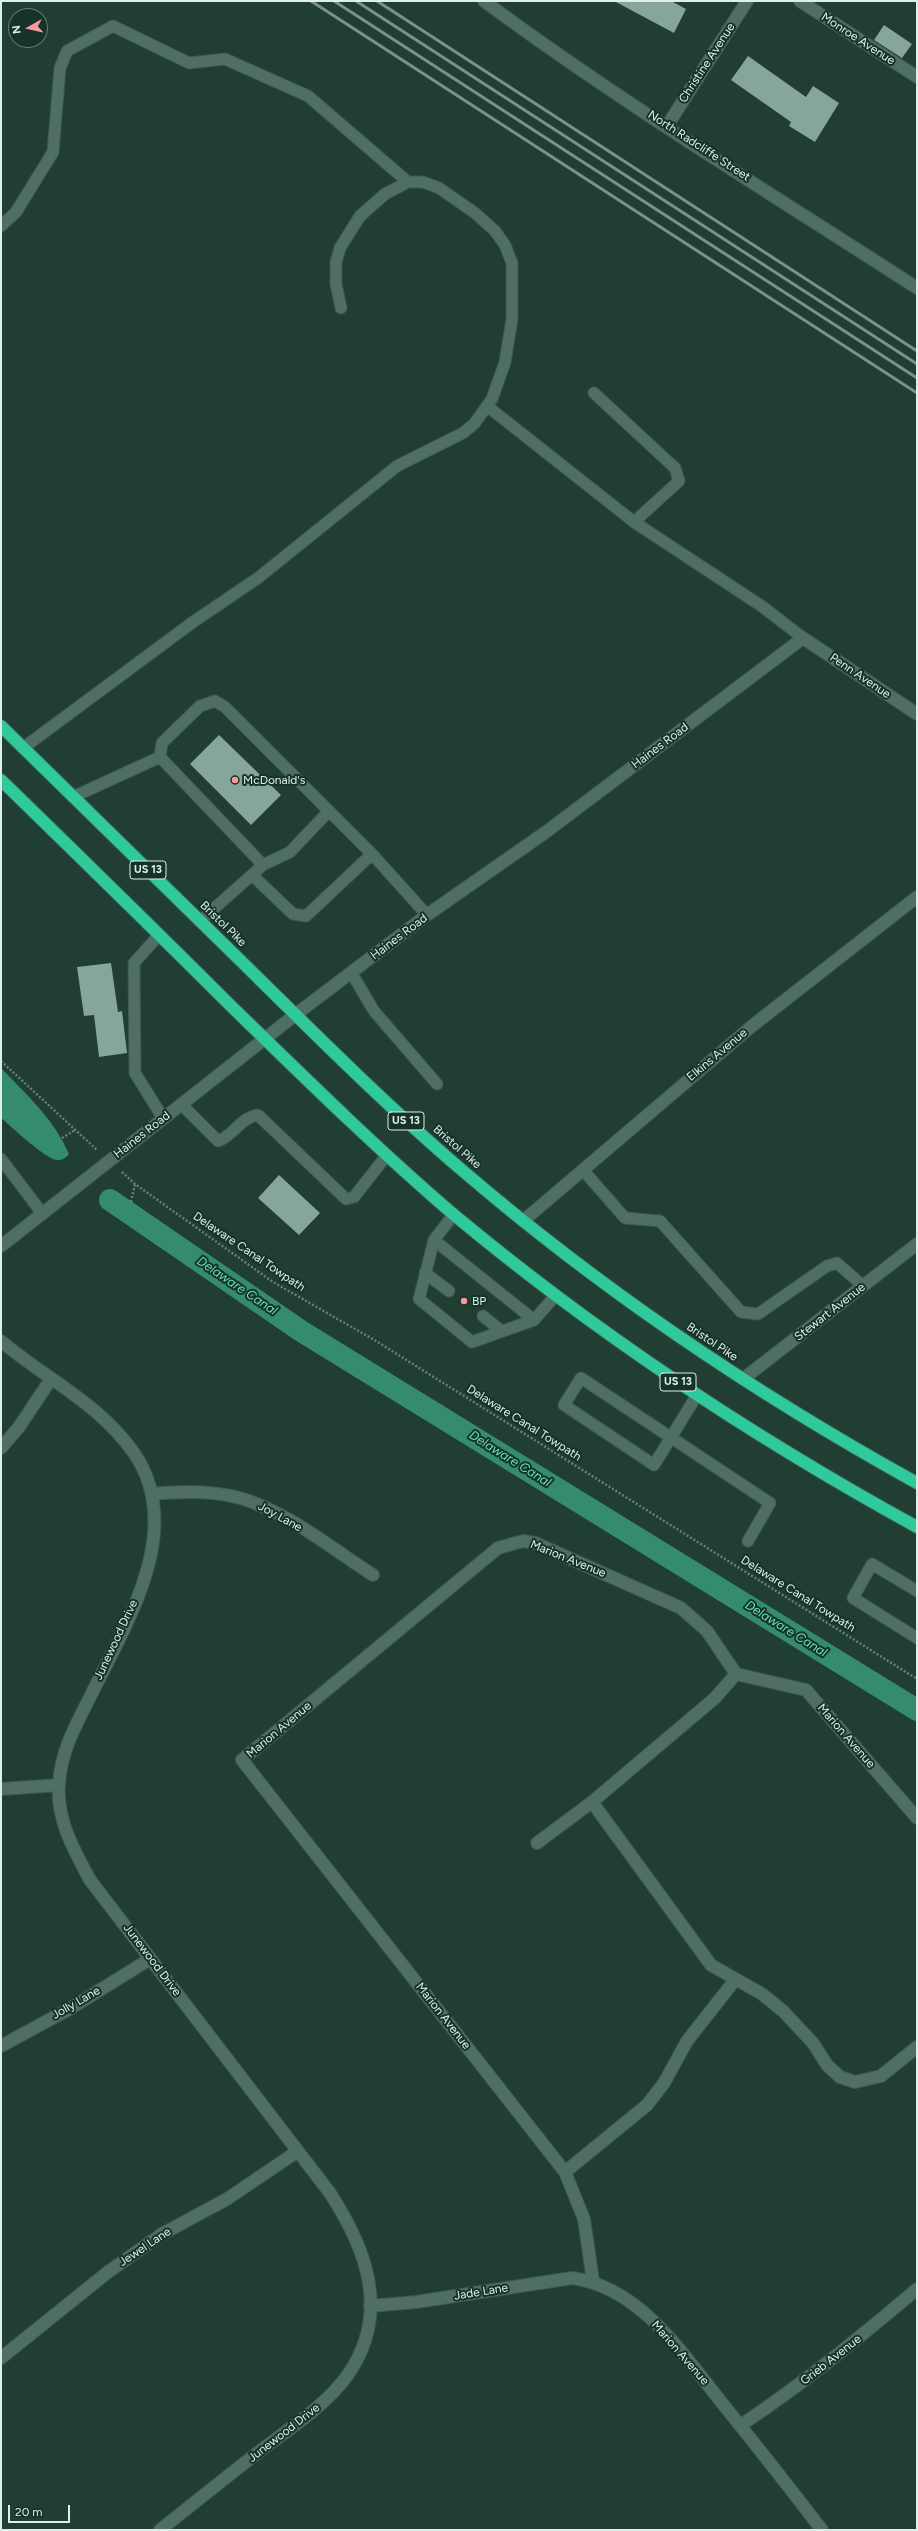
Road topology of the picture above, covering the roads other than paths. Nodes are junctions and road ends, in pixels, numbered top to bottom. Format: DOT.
graph roads {
  1 [pos="484,1"];
  2 [pos="747,1"];
  3 [pos="800,1"];
  4 [pos="917,77"];
  5 [pos="667,126"];
  6 [pos="408,182"];
  7 [pos="1,226"];
  8 [pos="917,288"];
  9 [pos="341,308"];
  10 [pos="594,393"];
  11 [pos="487,406"];
  12 [pos="634,522"];
  13 [pos="803,638"];
  14 [pos="917,714"];
  15 [pos="1,726"];
  16 [pos="23,748"];
  17 [pos="160,757"];
  18 [pos="1,780"];
  19 [pos="73,797"];
  20 [pos="330,811"];
  21 [pos="372,854"];
  22 [pos="263,866"];
  23 [pos="252,875"];
  24 [pos="917,897"];
  25 [pos="427,915"];
  26 [pos="200,921"];
  27 [pos="159,935"];
  28 [pos="351,972"];
  29 [pos="295,1015"];
  30 [pos="264,1038"];
  31 [pos="437,1084"];
  32 [pos="181,1104"];
  33 [pos="163,1118"];
  34 [pos="387,1155"];
  35 [pos="1,1159"];
  36 [pos="583,1170"];
  37 [pos="42,1213"];
  38 [pos="454,1214"];
  39 [pos="523,1221"];
  40 [pos="434,1240"];
  41 [pos="917,1244"];
  42 [pos="1,1246"];
  43 [pos="425,1273"];
  44 [pos="863,1286"];
  45 [pos="449,1291"];
  46 [pos="556,1295"];
  47 [pos="483,1316"];
  48 [pos="534,1320"];
  49 [pos="500,1330"];
  50 [pos="1,1341"];
  51 [pos="743,1379"];
  52 [pos="51,1380"];
  53 [pos="697,1395"];
  54 [pos="670,1438"];
  55 [pos="1,1448"];
  56 [pos="917,1483"];
  57 [pos="152,1494"];
  58 [pos="917,1527"];
  59 [pos="748,1541"];
  60 [pos="373,1575"];
  61 [pos="917,1592"];
  62 [pos="917,1638"];
  63 [pos="736,1674"];
  64 [pos="59,1785"];
  65 [pos="1,1789"];
  66 [pos="592,1802"];
  67 [pos="917,1818"];
  68 [pos="537,1843"];
  69 [pos="150,1959"];
  70 [pos="735,1980"];
  71 [pos="1,2046"];
  72 [pos="917,2047"];
  73 [pos="298,2150"];
  74 [pos="565,2172"];
  75 [pos="593,2281"];
  76 [pos="917,2289"];
  77 [pos="370,2306"];
  78 [pos="1,2358"];
  79 [pos="741,2425"];
  80 [pos="160,2530"];
  81 [pos="822,2530"];
  1 -- 5 [label="street, North Radcliffe Street"];
  2 -- 5 [label="street, Christine Avenue"];
  3 -- 4 [label="street, Monroe Avenue"];
  5 -- 8 [label="street, North Radcliffe Street"];
  6 -- 7 [label="lane"];
  6 -- 9 [label="lane"];
  6 -- 11 [label="lane"];
  10 -- 12 [label="lane"];
  11 -- 12 [label="lane"];
  11 -- 16 [label="lane"];
  12 -- 13 [label="lane"];
  13 -- 14 [label="street, Penn Avenue"];
  13 -- 25 [label="street, Haines Road"];
  15 -- 16 [label="highway, Bristol Pike / US 13"];
  16 -- 19 [label="highway, Bristol Pike / US 13"];
  17 -- 19 [label="lane"];
  17 -- 20 [label="lane"];
  17 -- 22 [label="lane"];
  18 -- 27 [label="highway, US 13"];
  19 -- 26 [label="highway, Bristol Pike / US 13"];
  20 -- 21 [label="lane"];
  20 -- 22 [label="lane"];
  21 -- 23 [label="lane"];
  21 -- 25 [label="lane"];
  22 -- 23 [label="lane"];
  23 -- 26 [label="lane"];
  24 -- 36 [label="street, Elkins Avenue"];
  25 -- 28 [label="street, Haines Road"];
  26 -- 29 [label="highway, Bristol Pike / US 13"];
  27 -- 30 [label="highway, US 13"];
  27 -- 33 [label="lane"];
  28 -- 29 [label="street, Haines Road"];
  28 -- 31 [label="lane"];
  29 -- 30 [label="street, Haines Road"];
  29 -- 39 [label="highway, Bristol Pike / US 13"];
  30 -- 32 [label="street, Haines Road"];
  30 -- 34 [label="highway, US 13"];
  32 -- 33 [label="street, Haines Road"];
  32 -- 34 [label="lane"];
  33 -- 37 [label="street, Haines Road"];
  34 -- 38 [label="highway, US 13"];
  35 -- 37 [label="lane"];
  36 -- 39 [label="street, Elkins Avenue"];
  36 -- 44 [label="lane"];
  37 -- 42 [label="street, Haines Road"];
  38 -- 40 [label="lane"];
  38 -- 46 [label="highway, US 13"];
  39 -- 51 [label="highway, Bristol Pike / US 13"];
  40 -- 43 [label="lane"];
  40 -- 48 [label="lane"];
  41 -- 44 [label="street, Stewart Avenue"];
  43 -- 45 [label="lane"];
  43 -- 49 [label="lane"];
  44 -- 51 [label="street, Stewart Avenue"];
  46 -- 48 [label="lane"];
  46 -- 53 [label="highway, US 13"];
  47 -- 49 [label="lane"];
  48 -- 49 [label="lane"];
  50 -- 52 [label="street, Junewood Drive"];
  51 -- 56 [label="highway, Bristol Pike / US 13"];
  52 -- 55 [label="street"];
  52 -- 57 [label="street, Junewood Drive"];
  53 -- 54 [label="lane"];
  53 -- 58 [label="highway, US 13"];
  54 -- 54 [label="lane"];
  54 -- 59 [label="lane"];
  57 -- 60 [label="street, Joy Lane"];
  57 -- 64 [label="street, Junewood Drive"];
  61 -- 62 [label="lane"];
  63 -- 66 [label="street"];
  63 -- 67 [label="street, Marion Avenue"];
  63 -- 74 [label="street, Marion Avenue"];
  64 -- 65 [label="street"];
  64 -- 69 [label="street, Junewood Drive"];
  66 -- 68 [label="street"];
  66 -- 70 [label="street"];
  69 -- 71 [label="street, Jolly Lane"];
  69 -- 73 [label="street, Junewood Drive"];
  70 -- 72 [label="street"];
  70 -- 74 [label="street"];
  73 -- 77 [label="street, Junewood Drive"];
  73 -- 78 [label="street, Jewel Lane"];
  74 -- 75 [label="street, Marion Avenue"];
  75 -- 77 [label="street, Jade Lane"];
  75 -- 79 [label="street, Marion Avenue"];
  76 -- 79 [label="street, Grieb Avenue"];
  77 -- 80 [label="street, Junewood Drive"];
  79 -- 81 [label="street, Marion Avenue"];
}
